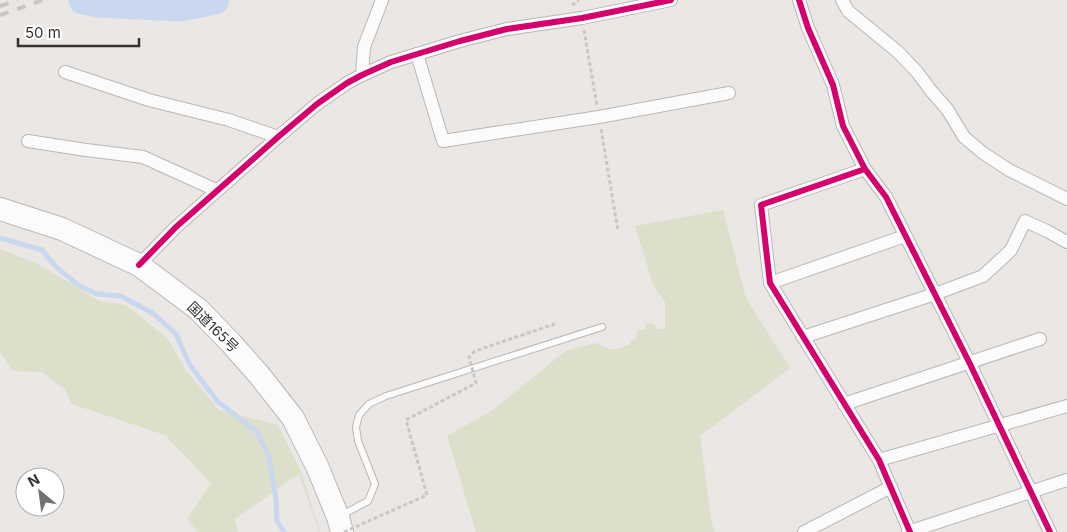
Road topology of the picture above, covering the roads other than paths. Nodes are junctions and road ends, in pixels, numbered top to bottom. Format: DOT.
graph roads {
  1 [pos="382,0"];
  2 [pos="671,0"];
  3 [pos="799,0"];
  4 [pos="842,0"];
  5 [pos="417,54"];
  6 [pos="66,72"];
  7 [pos="362,75"];
  8 [pos="729,93"];
  9 [pos="278,137"];
  10 [pos="28,141"];
  11 [pos="865,169"];
  12 [pos="216,190"];
  13 [pos="1067,199"];
  14 [pos="0,209"];
  15 [pos="905,236"];
  16 [pos="1067,242"];
  17 [pos="139,265"];
  18 [pos="770,283"];
  19 [pos="935,294"];
  20 [pos="602,327"];
  21 [pos="803,337"];
  22 [pos="1040,339"];
  23 [pos="969,362"];
  24 [pos="844,404"];
  25 [pos="1067,406"];
  26 [pos="1000,426"];
  27 [pos="879,460"];
  28 [pos="1067,480"];
  29 [pos="891,487"];
  30 [pos="1031,492"];
  31 [pos="341,527"];
  32 [pos="804,532"];
  33 [pos="909,532"];
  34 [pos="1050,532"];
  1 -- 7 [label="street"];
  2 -- 5 [label="street"];
  3 -- 11 [label="street"];
  4 -- 13 [label="street"];
  5 -- 7 [label="street"];
  5 -- 8 [label="street"];
  6 -- 9 [label="street"];
  7 -- 9 [label="street"];
  9 -- 12 [label="street"];
  10 -- 12 [label="street"];
  11 -- 15 [label="street"];
  11 -- 18 [label="street"];
  12 -- 17 [label="street"];
  14 -- 17 [label="highway, 国道165号"];
  15 -- 18 [label="street"];
  15 -- 19 [label="street"];
  16 -- 19 [label="street"];
  17 -- 31 [label="highway, 国道165号"];
  18 -- 21 [label="street"];
  19 -- 21 [label="street"];
  19 -- 23 [label="street"];
  20 -- 31 [label="lane"];
  21 -- 24 [label="street"];
  22 -- 23 [label="street"];
  23 -- 24 [label="street"];
  23 -- 26 [label="street"];
  24 -- 27 [label="street"];
  25 -- 26 [label="street"];
  26 -- 27 [label="street"];
  26 -- 30 [label="street"];
  27 -- 29 [label="street"];
  28 -- 30 [label="street"];
  29 -- 32 [label="street"];
  29 -- 33 [label="street"];
  30 -- 33 [label="street"];
  30 -- 34 [label="street"];
}
